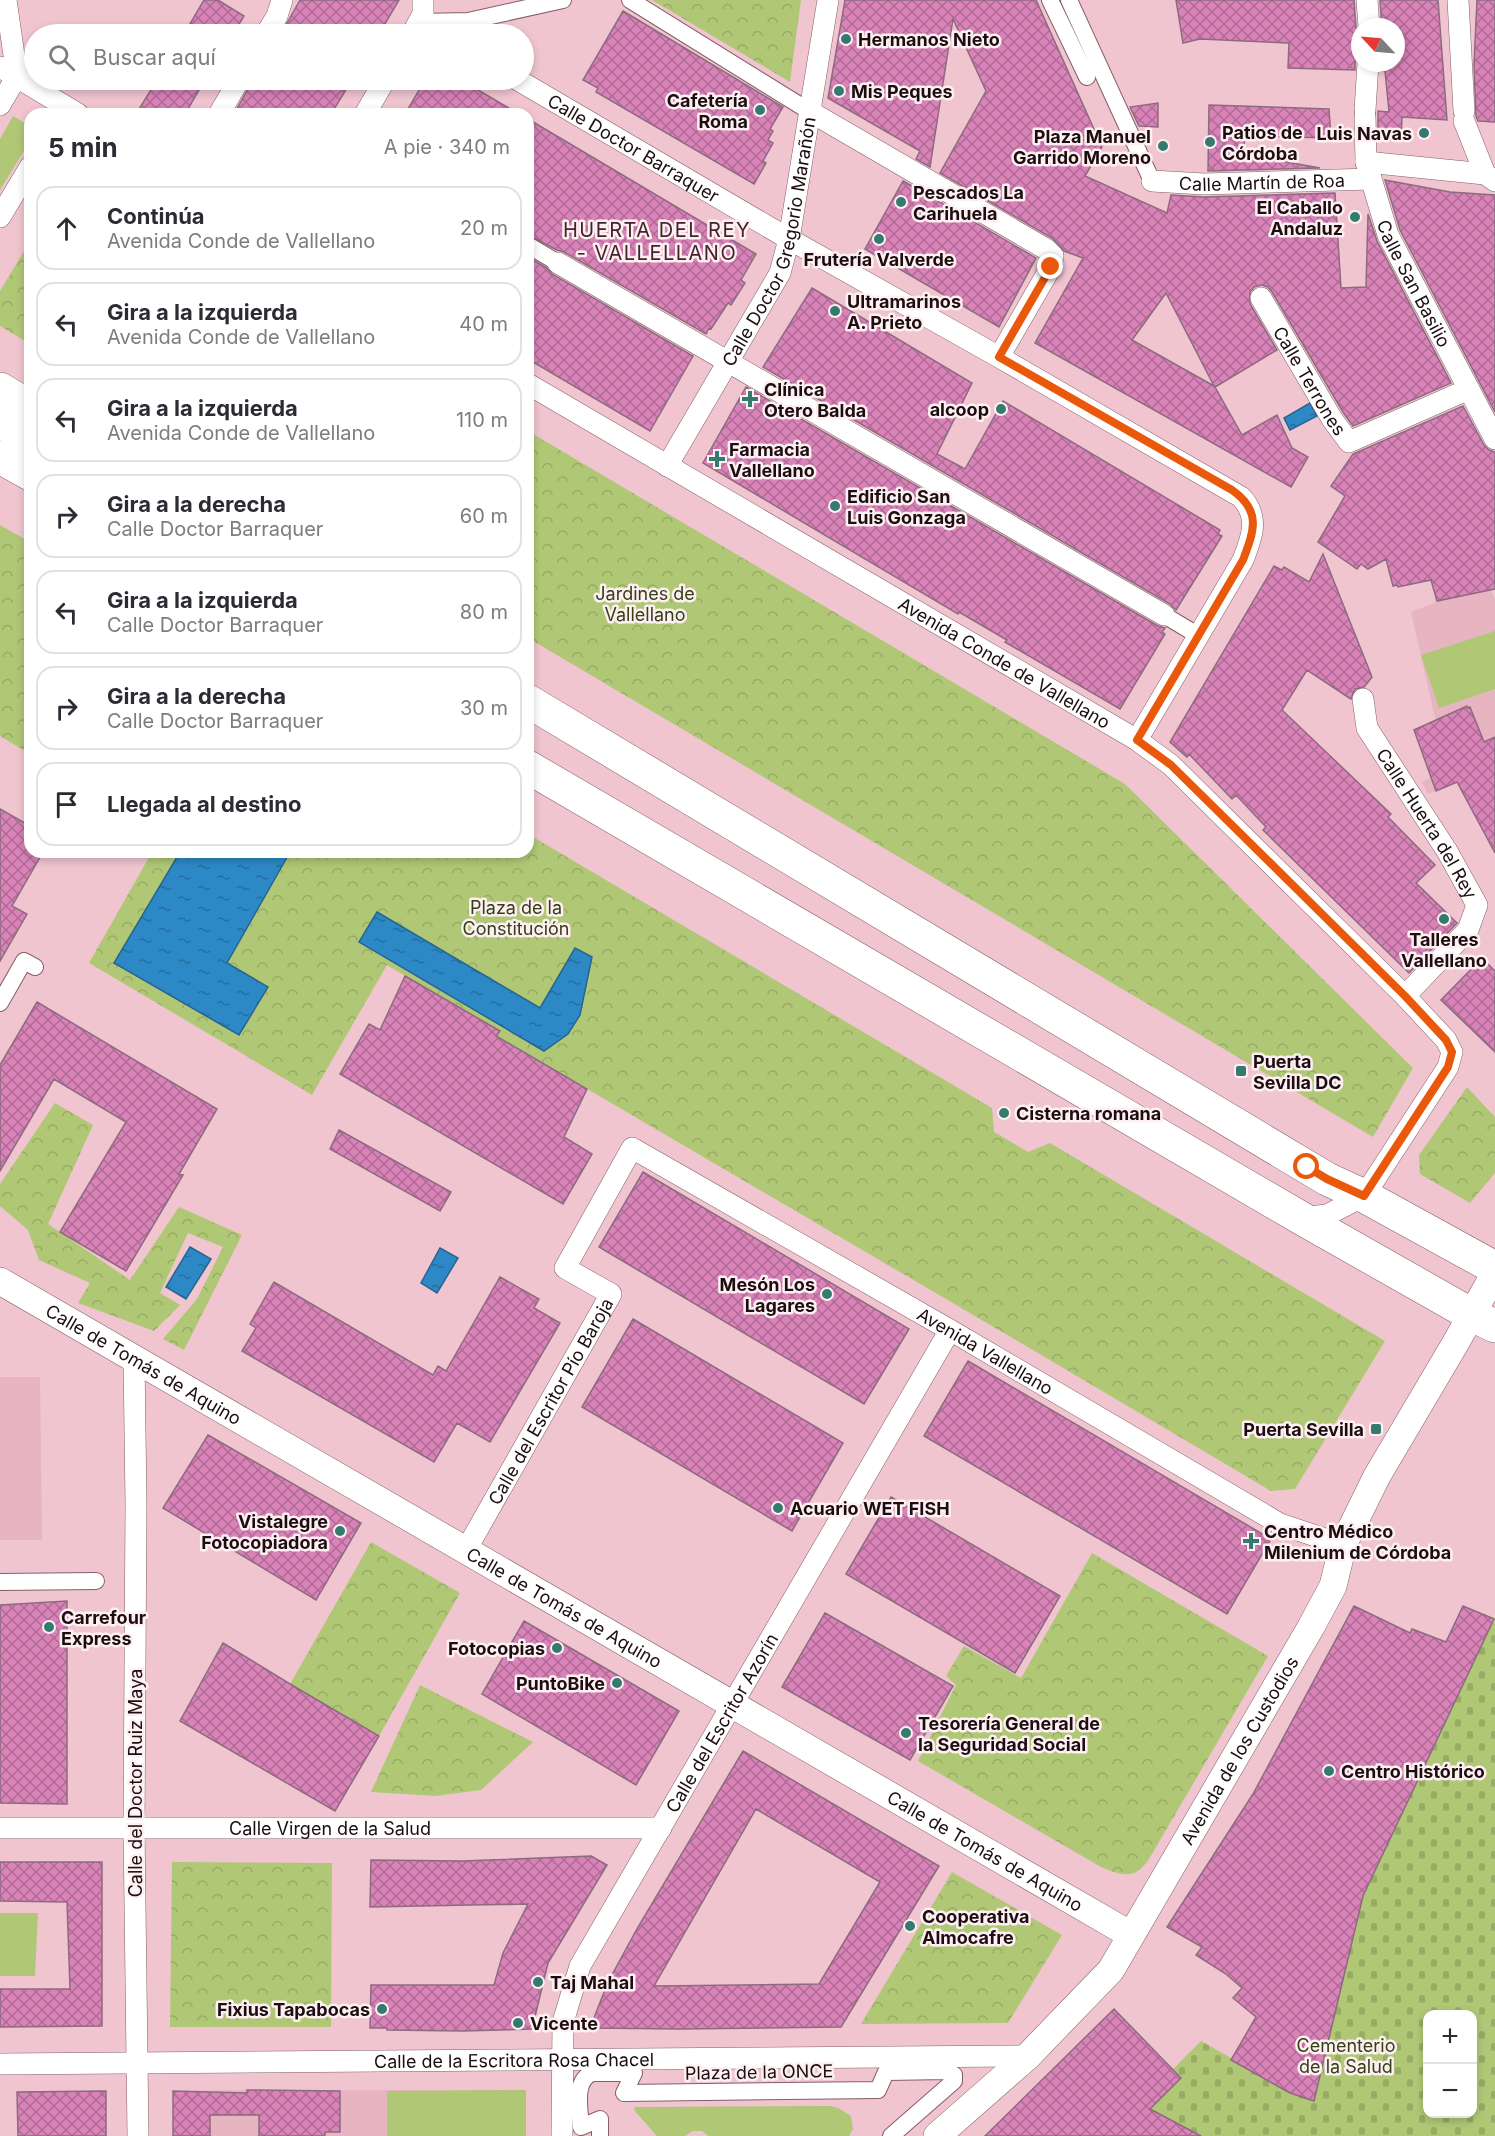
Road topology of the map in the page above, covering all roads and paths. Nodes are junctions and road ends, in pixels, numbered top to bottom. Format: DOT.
graph roads {
  1 [pos="6,0"];
  2 [pos="282,0"];
  3 [pos="423,0"];
  4 [pos="563,0"];
  5 [pos="630,0"];
  6 [pos="828,0"];
  7 [pos="1050,0"];
  8 [pos="1069,0"];
  9 [pos="1367,0"];
  10 [pos="1458,0"];
  11 [pos="1369,18"];
  12 [pos="272,24"];
  13 [pos="418,24"];
  14 [pos="446,24"];
  15 [pos="8,71"];
  16 [pos="1367,72"];
  17 [pos="1087,77"];
  18 [pos="24,82"];
  19 [pos="534,89"];
  20 [pos="36,90"];
  21 [pos="233,90"];
  22 [pos="380,90"];
  23 [pos="0,105"];
  24 [pos="62,108"];
  25 [pos="223,108"];
  26 [pos="369,108"];
  27 [pos="809,111"];
  28 [pos="1369,170"];
  29 [pos="24,177"];
  30 [pos="1490,177"];
  31 [pos="1152,181"];
  32 [pos="0,217"];
  33 [pos="789,239"];
  34 [pos="534,249"];
  35 [pos="558,263"];
  36 [pos="1261,298"];
  37 [pos="999,357"];
  38 [pos="727,361"];
  39 [pos="534,388"];
  40 [pos="0,389"];
  41 [pos="1468,389"];
  42 [pos="24,403"];
  43 [pos="0,421"];
  44 [pos="24,435"];
  45 [pos="1495,439"];
  46 [pos="0,457"];
  47 [pos="668,466"];
  48 [pos="24,471"];
  49 [pos="1164,615"];
  50 [pos="1199,636"];
  51 [pos="1363,699"];
  52 [pos="534,706"];
  53 [pos="1137,740"];
  54 [pos="534,771"];
  55 [pos="35,967"];
  56 [pos="1405,996"];
  57 [pos="0,1003"];
  58 [pos="632,1148"];
  59 [pos="1364,1196"];
  60 [pos="1301,1218"];
  61 [pos="1495,1268"];
  62 [pos="1495,1273"];
  63 [pos="0,1281"];
  64 [pos="1483,1320"];
  65 [pos="950,1330"];
  66 [pos="134,1358"];
  67 [pos="1343,1545"];
  68 [pos="466,1550"];
  69 [pos="96,1581"];
  70 [pos="0,1582"];
  71 [pos="733,1705"];
  72 [pos="0,1828"];
  73 [pos="134,1828"];
  74 [pos="661,1828"];
  75 [pos="1131,1935"];
  76 [pos="1028,2056"];
  77 [pos="561,2059"];
  78 [pos="137,2063"];
  79 [pos="0,2064"];
  80 [pos="138,2136"];
  81 [pos="562,2136"];
  82 [pos="600,2136"];
  83 [pos="891,2136"];
  84 [pos="937,2136"];
  1 -- 15 [label="street"];
  2 -- 12 [label="street"];
  3 -- 13 [label="street"];
  4 -- 14 [label="street"];
  5 -- 27 [label="street"];
  6 -- 27 [label="street, Calle Doctor Gregorio Marañón"];
  7 -- 17 [label="street"];
  8 -- 31 [label="street"];
  9 -- 11 [label="street"];
  10 -- 30 [label="street"];
  15 -- 18 [label="street"];
  15 -- 23 [label="street"];
  16 -- 28 [label="street, Calle San Basilio"];
  19 -- 33 [label="street, Calle Doctor Barraquer"];
  20 -- 24 [label="street"];
  21 -- 25 [label="street"];
  22 -- 26 [label="street"];
  27 -- 33 [label="street, Calle Doctor Gregorio Marañón"];
  27 -- 37 [label="street"];
  28 -- 30 [label="street, Calle Martín de Roa"];
  28 -- 31 [label="street, Calle Martín de Roa"];
  28 -- 41 [label="street, Calle San Basilio"];
  29 -- 32 [label="street"];
  33 -- 37 [label="street, Calle Doctor Barraquer"];
  33 -- 38 [label="street, Calle Doctor Gregorio Marañón"];
  34 -- 35 [label="street"];
  35 -- 38 [label="street"];
  36 -- 41 [label="street, Calle Terrones"];
  37 -- 50 [label="street, Calle Doctor Barraquer"];
  38 -- 47 [label="street, Calle Doctor Gregorio Marañón"];
  38 -- 49 [label="street"];
  39 -- 47 [label="street, Avenida Conde de Vallellano"];
  40 -- 42 [label="main road"];
  41 -- 45 [label="street, Calle San Basilio"];
  43 -- 44 [label="main road"];
  46 -- 48 [label="main road"];
  47 -- 53 [label="street, Avenida Conde de Vallellano"];
  49 -- 50 [label="street"];
  50 -- 53 [label="street, Calle Doctor Barraquer"];
  51 -- 56 [label="street, Calle Huerta del Rey"];
  52 -- 59 [label="main road"];
  53 -- 56 [label="street, Avenida Conde de Vallellano"];
  54 -- 60 [label="main road"];
  55 -- 57 [label="street"];
  56 -- 59 [label="street, Avenida Conde de Vallellano"];
  58 -- 65 [label="street, Avenida Vallellano"];
  58 -- 68 [label="street, Calle del Escritor Pío Baroja"];
  59 -- 60 [label="street, Avenida Conde de Vallellano"];
  59 -- 61 [label="main road"];
  60 -- 64 [label="main road"];
  62 -- 64 [label="street"];
  63 -- 66 [label="street, Calle de Tomás de Aquino"];
  64 -- 67 [label="street, Avenida de los Custodios"];
  65 -- 67 [label="street, Avenida Vallellano"];
  65 -- 71 [label="street, Calle del Escritor Azorín"];
  66 -- 68 [label="street, Calle de Tomás de Aquino"];
  66 -- 73 [label="street, Calle del Doctor Ruiz Maya"];
  67 -- 75 [label="street, Avenida de los Custodios"];
  68 -- 71 [label="street, Calle de Tomás de Aquino"];
  69 -- 70 [label="street"];
  71 -- 74 [label="street, Calle del Escritor Azorín"];
  71 -- 75 [label="street, Calle de Tomás de Aquino"];
  72 -- 73 [label="street, Calle Virgen de la Salud"];
  73 -- 74 [label="street, Calle Virgen de la Salud"];
  73 -- 78 [label="street, Calle del Doctor Ruiz Maya"];
  74 -- 77 [label="street, Calle del Escritor Azorín"];
  75 -- 76 [label="street, Avenida de los Custodios"];
  76 -- 77 [label="street, Calle de la Escritora Rosa Chacel"];
  76 -- 84 [label="street, Avenida de los Custodios"];
  77 -- 78 [label="street, Calle de la Escritora Rosa Chacel"];
  77 -- 81 [label="street, Calle del Escritor Azorín"];
  78 -- 79 [label="street, Calle de la Escritora Rosa Chacel"];
  78 -- 80 [label="street, Calle del Doctor Ruiz Maya"];
  82 -- 83 [label="street, Plaza de la ONCE"];
}
